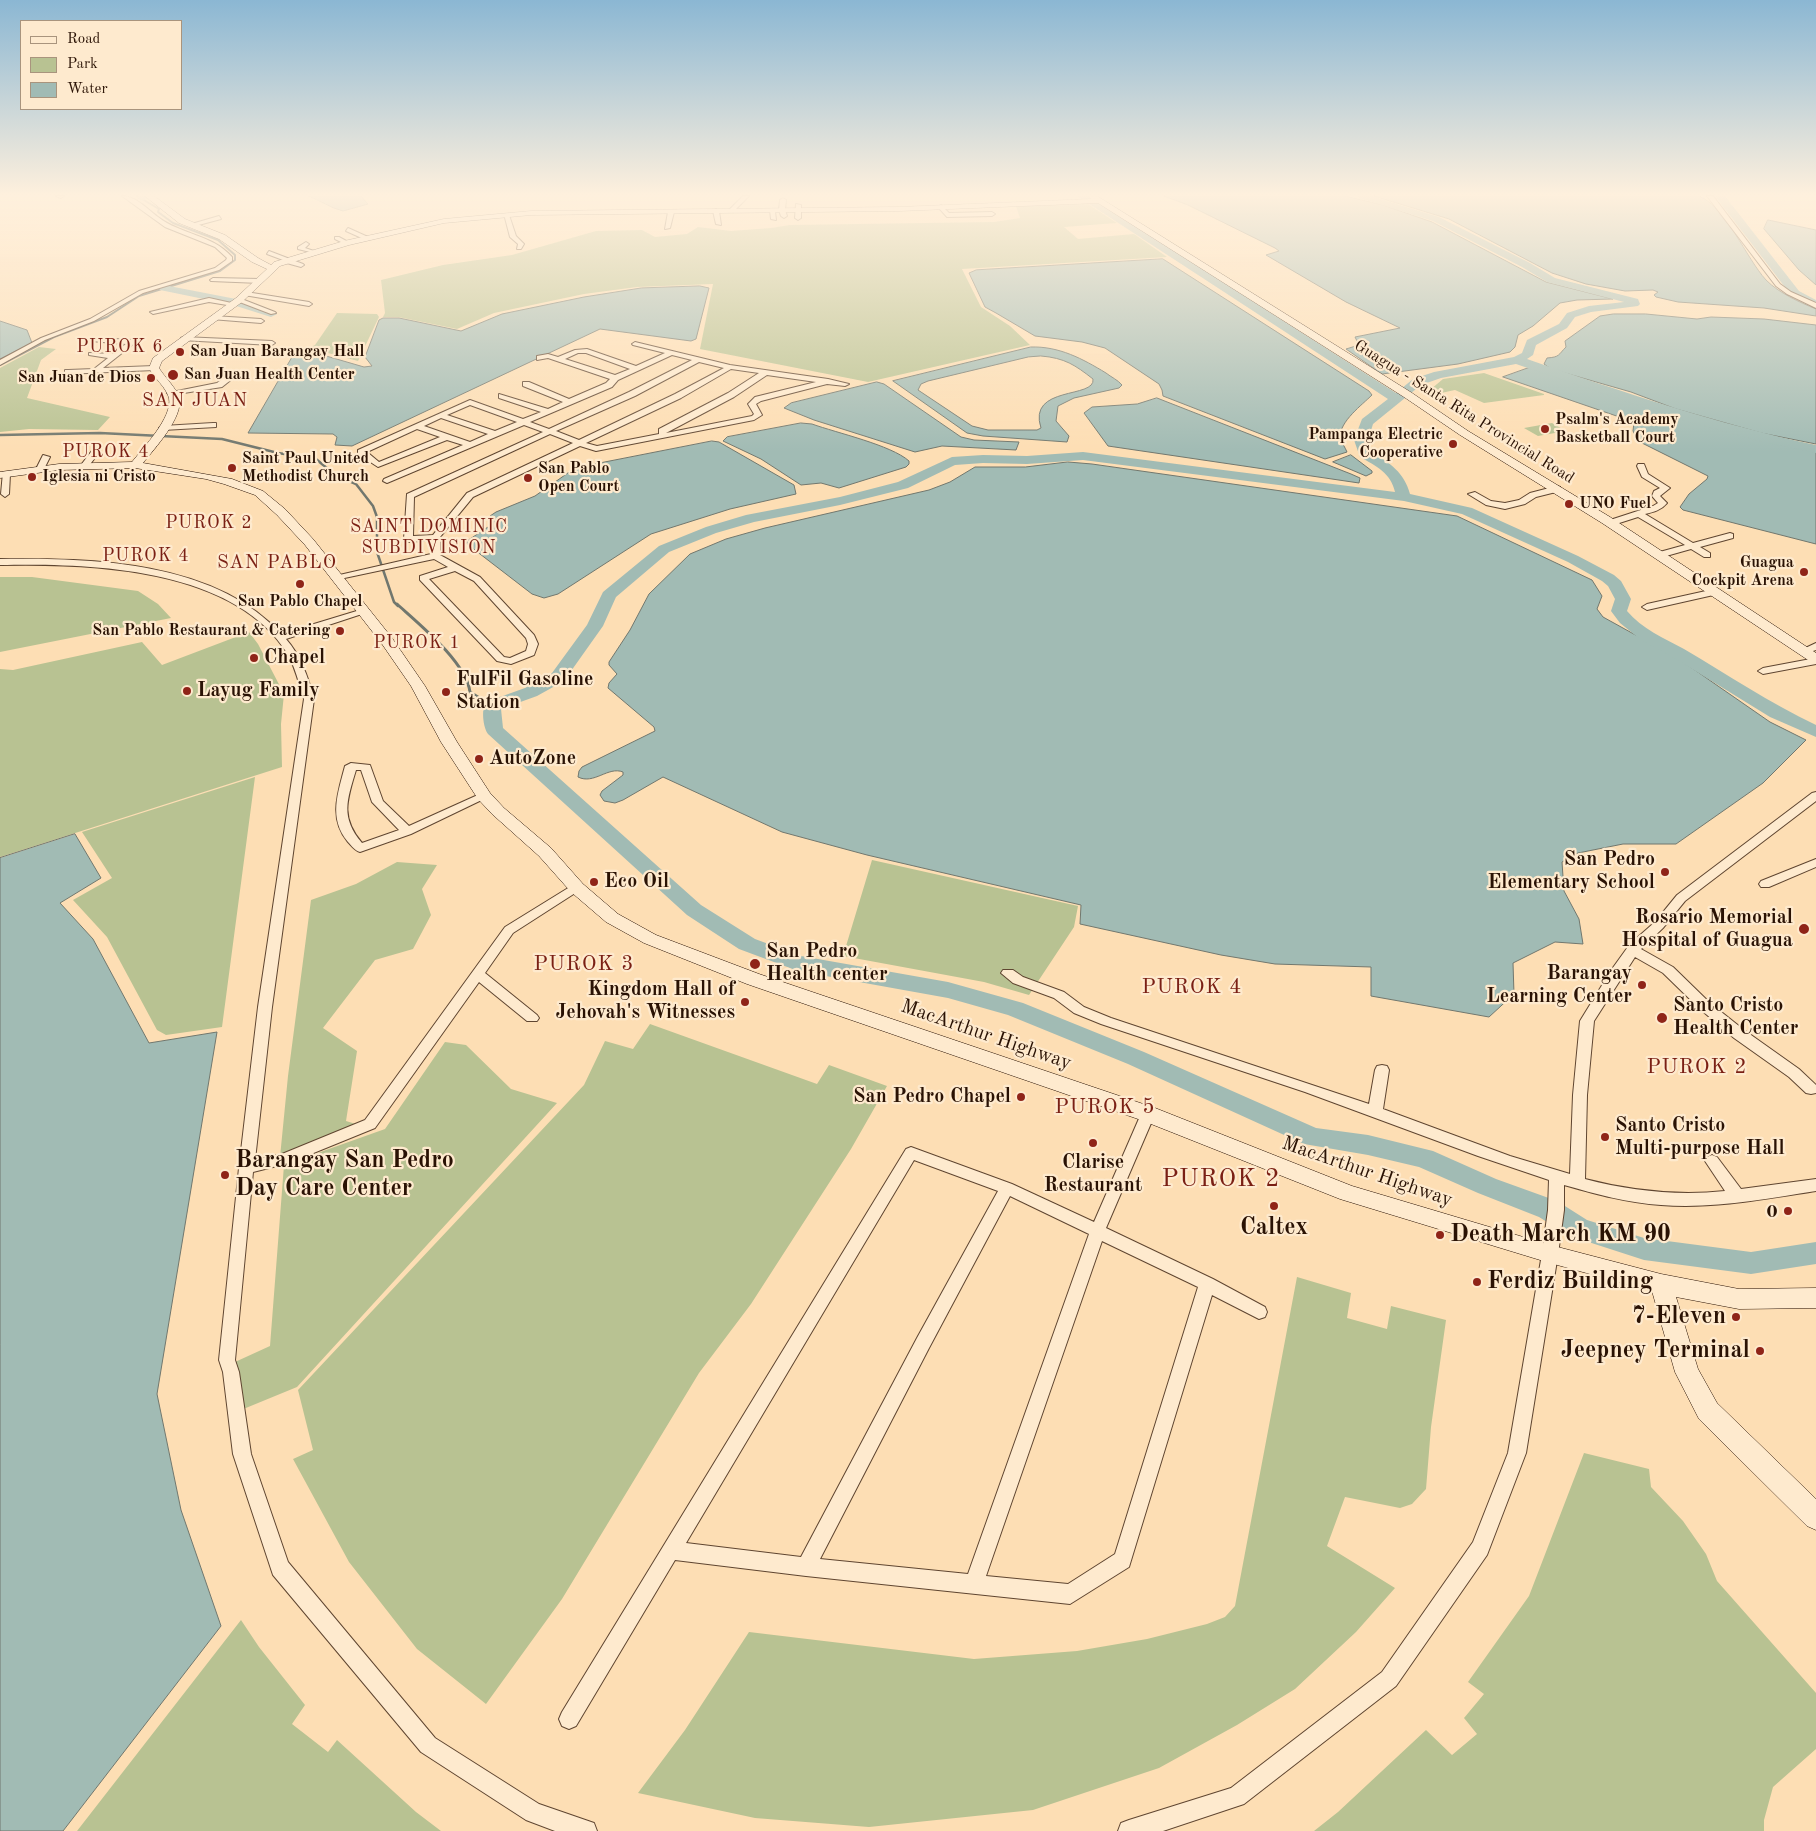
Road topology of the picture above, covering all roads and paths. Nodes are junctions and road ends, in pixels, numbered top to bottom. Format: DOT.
graph roads {
  1 [pos="178,281"];
  2 [pos="260,281"];
  3 [pos="1227,281"];
  4 [pos="1775,281"];
  5 [pos="238,300"];
  6 [pos="309,304"];
  7 [pos="1816,306"];
  8 [pos="152,312"];
  9 [pos="273,313"];
  10 [pos="212,318"];
  11 [pos="261,320"];
  12 [pos="183,339"];
  13 [pos="92,340"];
  14 [pos="272,342"];
  15 [pos="635,344"];
  16 [pos="91,354"];
  17 [pos="669,354"];
  18 [pos="114,356"];
  19 [pos="540,358"];
  20 [pos="560,359"];
  21 [pos="697,360"];
  22 [pos="0,363"];
  23 [pos="730,367"];
  24 [pos="154,368"];
  25 [pos="638,368"];
  26 [pos="95,371"];
  27 [pos="68,372"];
  28 [pos="765,373"];
  29 [pos="614,378"];
  30 [pos="228,379"];
  31 [pos="828,381"];
  32 [pos="526,384"];
  33 [pos="845,384"];
  34 [pos="171,393"];
  35 [pos="502,396"];
  36 [pos="569,402"];
  37 [pos="547,411"];
  38 [pos="440,415"];
  39 [pos="523,422"];
  40 [pos="213,425"];
  41 [pos="416,426"];
  42 [pos="548,432"];
  43 [pos="160,433"];
  44 [pos="495,434"];
  45 [pos="662,436"];
  46 [pos="447,437"];
  47 [pos="578,444"];
  48 [pos="470,445"];
  49 [pos="97,450"];
  50 [pos="46,457"];
  51 [pos="135,464"];
  52 [pos="85,465"];
  53 [pos="378,465"];
  54 [pos="1641,466"];
  55 [pos="40,469"];
  56 [pos="3,475"];
  57 [pos="397,477"];
  58 [pos="387,481"];
  59 [pos="1557,489"];
  60 [pos="5,494"];
  61 [pos="1472,494"];
  62 [pos="1639,514"];
  63 [pos="1610,523"];
  64 [pos="1730,536"];
  65 [pos="436,537"];
  66 [pos="1692,546"];
  67 [pos="1659,555"];
  68 [pos="1707,555"];
  69 [pos="435,556"];
  70 [pos="0,562"];
  71 [pos="458,567"];
  72 [pos="338,578"];
  73 [pos="1715,592"];
  74 [pos="1647,608"];
  75 [pos="361,610"];
  76 [pos="280,638"];
  77 [pos="1816,646"];
  78 [pos="1804,650"];
  79 [pos="1816,660"];
  80 [pos="1763,671"];
  81 [pos="1816,795"];
  82 [pos="484,796"];
  83 [pos="406,831"];
  84 [pos="1816,863"];
  85 [pos="1765,884"];
  86 [pos="577,888"];
  87 [pos="1634,951"];
  88 [pos="478,972"];
  89 [pos="1008,973"];
  90 [pos="532,1018"];
  91 [pos="1382,1070"];
  92 [pos="1811,1089"];
  93 [pos="1376,1112"];
  94 [pos="1148,1114"];
  95 [pos="1712,1161"];
  96 [pos="246,1168"];
  97 [pos="1557,1177"];
  98 [pos="1577,1183"];
  99 [pos="1816,1185"];
  100 [pos="1007,1188"];
  101 [pos="1736,1195"];
  102 [pos="1098,1230"];
  103 [pos="1550,1254"];
  104 [pos="1208,1284"];
  105 [pos="1661,1284"];
  106 [pos="1816,1298"];
  107 [pos="1259,1312"];
  108 [pos="1816,1517"];
  109 [pos="670,1550"];
  110 [pos="806,1567"];
  111 [pos="974,1584"];
  112 [pos="569,1718"];
  113 [pos="586,1831"];
  114 [pos="1129,1831"];
  1 -- 22 [label="street"];
  2 -- 5 [label="main road"];
  3 -- 59 [label="main road, Guagua - Santa Rita Provincial Road"];
  4 -- 7 [label="street"];
  5 -- 6 [label="street"];
  5 -- 8 [label="street"];
  5 -- 9 [label="street"];
  5 -- 10 [label="main road"];
  10 -- 11 [label="street"];
  10 -- 12 [label="main road"];
  12 -- 14 [label="street"];
  12 -- 24 [label="main road"];
  13 -- 18 [label="street"];
  15 -- 17 [label="street"];
  16 -- 18 [label="street"];
  17 -- 21 [label="street"];
  17 -- 25 [label="street"];
  18 -- 26 [label="street"];
  19 -- 20 [label="street"];
  20 -- 25 [label="street"];
  20 -- 29 [label="street"];
  21 -- 23 [label="street"];
  21 -- 42 [label="street"];
  23 -- 28 [label="street"];
  23 -- 47 [label="street"];
  24 -- 26 [label="street"];
  24 -- 34 [label="main road"];
  25 -- 29 [label="street"];
  26 -- 27 [label="street"];
  28 -- 31 [label="street"];
  28 -- 45 [label="street"];
  29 -- 36 [label="street"];
  30 -- 34 [label="street"];
  31 -- 33 [label="street"];
  31 -- 45 [label="street"];
  32 -- 36 [label="street"];
  34 -- 43 [label="main road"];
  35 -- 37 [label="street"];
  36 -- 37 [label="street"];
  37 -- 39 [label="street"];
  38 -- 39 [label="street"];
  38 -- 41 [label="street"];
  38 -- 44 [label="street"];
  39 -- 42 [label="street"];
  39 -- 44 [label="street"];
  40 -- 43 [label="street"];
  41 -- 46 [label="street"];
  41 -- 53 [label="street"];
  42 -- 47 [label="street"];
  42 -- 65 [label="street"];
  43 -- 51 [label="main road"];
  44 -- 48 [label="street"];
  45 -- 47 [label="street"];
  46 -- 48 [label="street"];
  46 -- 53 [label="street"];
  47 -- 65 [label="street"];
  48 -- 57 [label="street"];
  49 -- 52 [label="street"];
  50 -- 55 [label="street"];
  51 -- 52 [label="main road, MacArthur Highway"];
  51 -- 72 [label="main road, MacArthur Highway"];
  52 -- 55 [label="main road, MacArthur Highway"];
  53 -- 57 [label="street"];
  54 -- 62 [label="street"];
  55 -- 56 [label="main road, MacArthur Highway"];
  56 -- 60 [label="street"];
  57 -- 58 [label="street"];
  59 -- 61 [label="street"];
  59 -- 63 [label="main road, Guagua - Santa Rita Provincial Road"];
  62 -- 63 [label="street"];
  62 -- 66 [label="street"];
  63 -- 67 [label="main road, Guagua - Santa Rita Provincial Road"];
  64 -- 66 [label="street"];
  65 -- 69 [label="street"];
  66 -- 67 [label="street"];
  66 -- 68 [label="street"];
  67 -- 73 [label="main road, Guagua - Santa Rita Provincial Road"];
  69 -- 71 [label="street"];
  69 -- 72 [label="street"];
  70 -- 76 [label="street"];
  71 -- 71 [label="street"];
  72 -- 75 [label="main road, MacArthur Highway"];
  73 -- 74 [label="street"];
  73 -- 78 [label="main road, Guagua - Santa Rita Provincial Road"];
  75 -- 76 [label="street"];
  75 -- 82 [label="main road, MacArthur Highway"];
  76 -- 96 [label="street"];
  77 -- 78 [label="street"];
  78 -- 79 [label="main road, Guagua - Santa Rita Provincial Road"];
  79 -- 80 [label="street"];
  81 -- 87 [label="street"];
  82 -- 83 [label="street"];
  82 -- 86 [label="main road, MacArthur Highway"];
  83 -- 83 [label="street"];
  84 -- 85 [label="street"];
  86 -- 88 [label="street"];
  86 -- 94 [label="main road, MacArthur Highway"];
  87 -- 92 [label="street"];
  87 -- 98 [label="street"];
  88 -- 90 [label="street"];
  88 -- 96 [label="street"];
  89 -- 93 [label="street"];
  91 -- 93 [label="street"];
  93 -- 97 [label="street"];
  94 -- 102 [label="street"];
  94 -- 103 [label="main road, MacArthur Highway"];
  95 -- 101 [label="street"];
  96 -- 113 [label="street"];
  97 -- 98 [label="street"];
  97 -- 103 [label="street"];
  98 -- 101 [label="street"];
  99 -- 101 [label="street"];
  100 -- 102 [label="street"];
  100 -- 109 [label="street"];
  100 -- 110 [label="street"];
  102 -- 104 [label="street"];
  102 -- 111 [label="street"];
  103 -- 105 [label="main road, MacArthur Highway"];
  103 -- 114 [label="street"];
  104 -- 107 [label="street"];
  104 -- 111 [label="street"];
  105 -- 106 [label="main road, MacArthur Highway"];
  105 -- 108 [label="main road"];
  109 -- 110 [label="street"];
  109 -- 112 [label="street"];
  110 -- 111 [label="street"];
}
